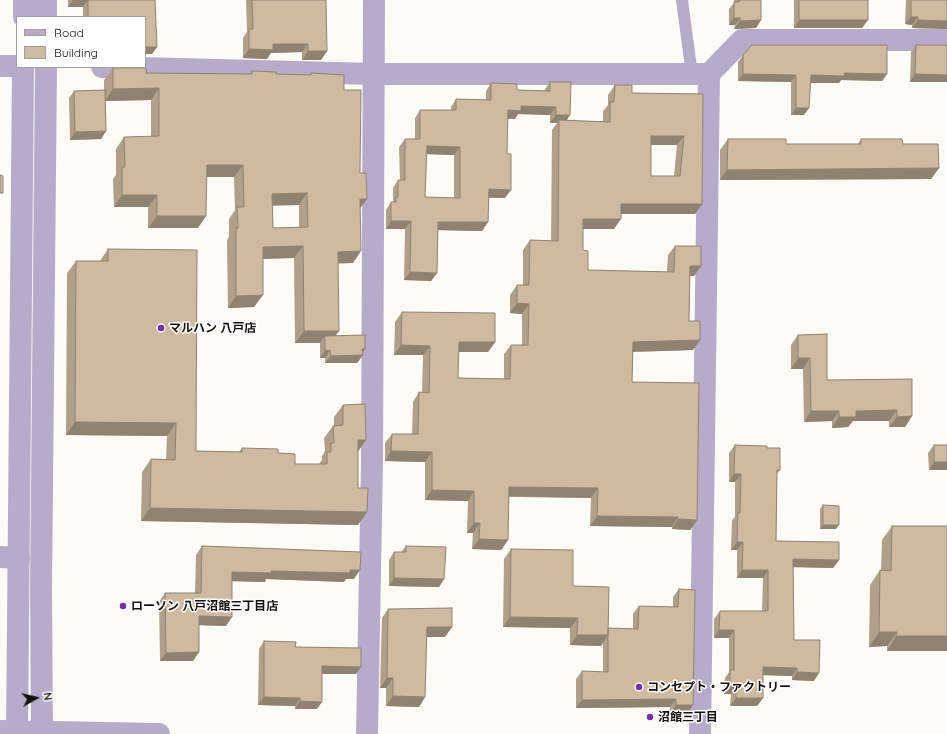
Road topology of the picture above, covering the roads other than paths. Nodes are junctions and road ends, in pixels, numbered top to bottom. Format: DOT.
graph roads {
  1 [pos="24,0"];
  2 [pos="46,0"];
  3 [pos="374,0"];
  4 [pos="682,0"];
  5 [pos="24,16"];
  6 [pos="46,16"];
  7 [pos="947,40"];
  8 [pos="0,66"];
  9 [pos="16,66"];
  10 [pos="24,68"];
  11 [pos="46,68"];
  12 [pos="141,68"];
  13 [pos="374,74"];
  14 [pos="700,74"];
  15 [pos="9,558"];
  16 [pos="11,732"];
  17 [pos="42,733"];
  18 [pos="159,734"];
  19 [pos="367,734"];
  20 [pos="700,734"];
  1 -- 5 [label="street"];
  2 -- 6 [label="street"];
  3 -- 13 [label="street"];
  4 -- 14 [label="lane"];
  7 -- 14 [label="street"];
  8 -- 9 [label="street"];
  10 -- 15 [label="street"];
  11 -- 17 [label="street"];
  12 -- 13 [label="street"];
  13 -- 14 [label="street"];
  13 -- 19 [label="street"];
  14 -- 20 [label="street"];
  15 -- 16 [label="street"];
  16 -- 17 [label="street"];
  17 -- 18 [label="street"];
}
